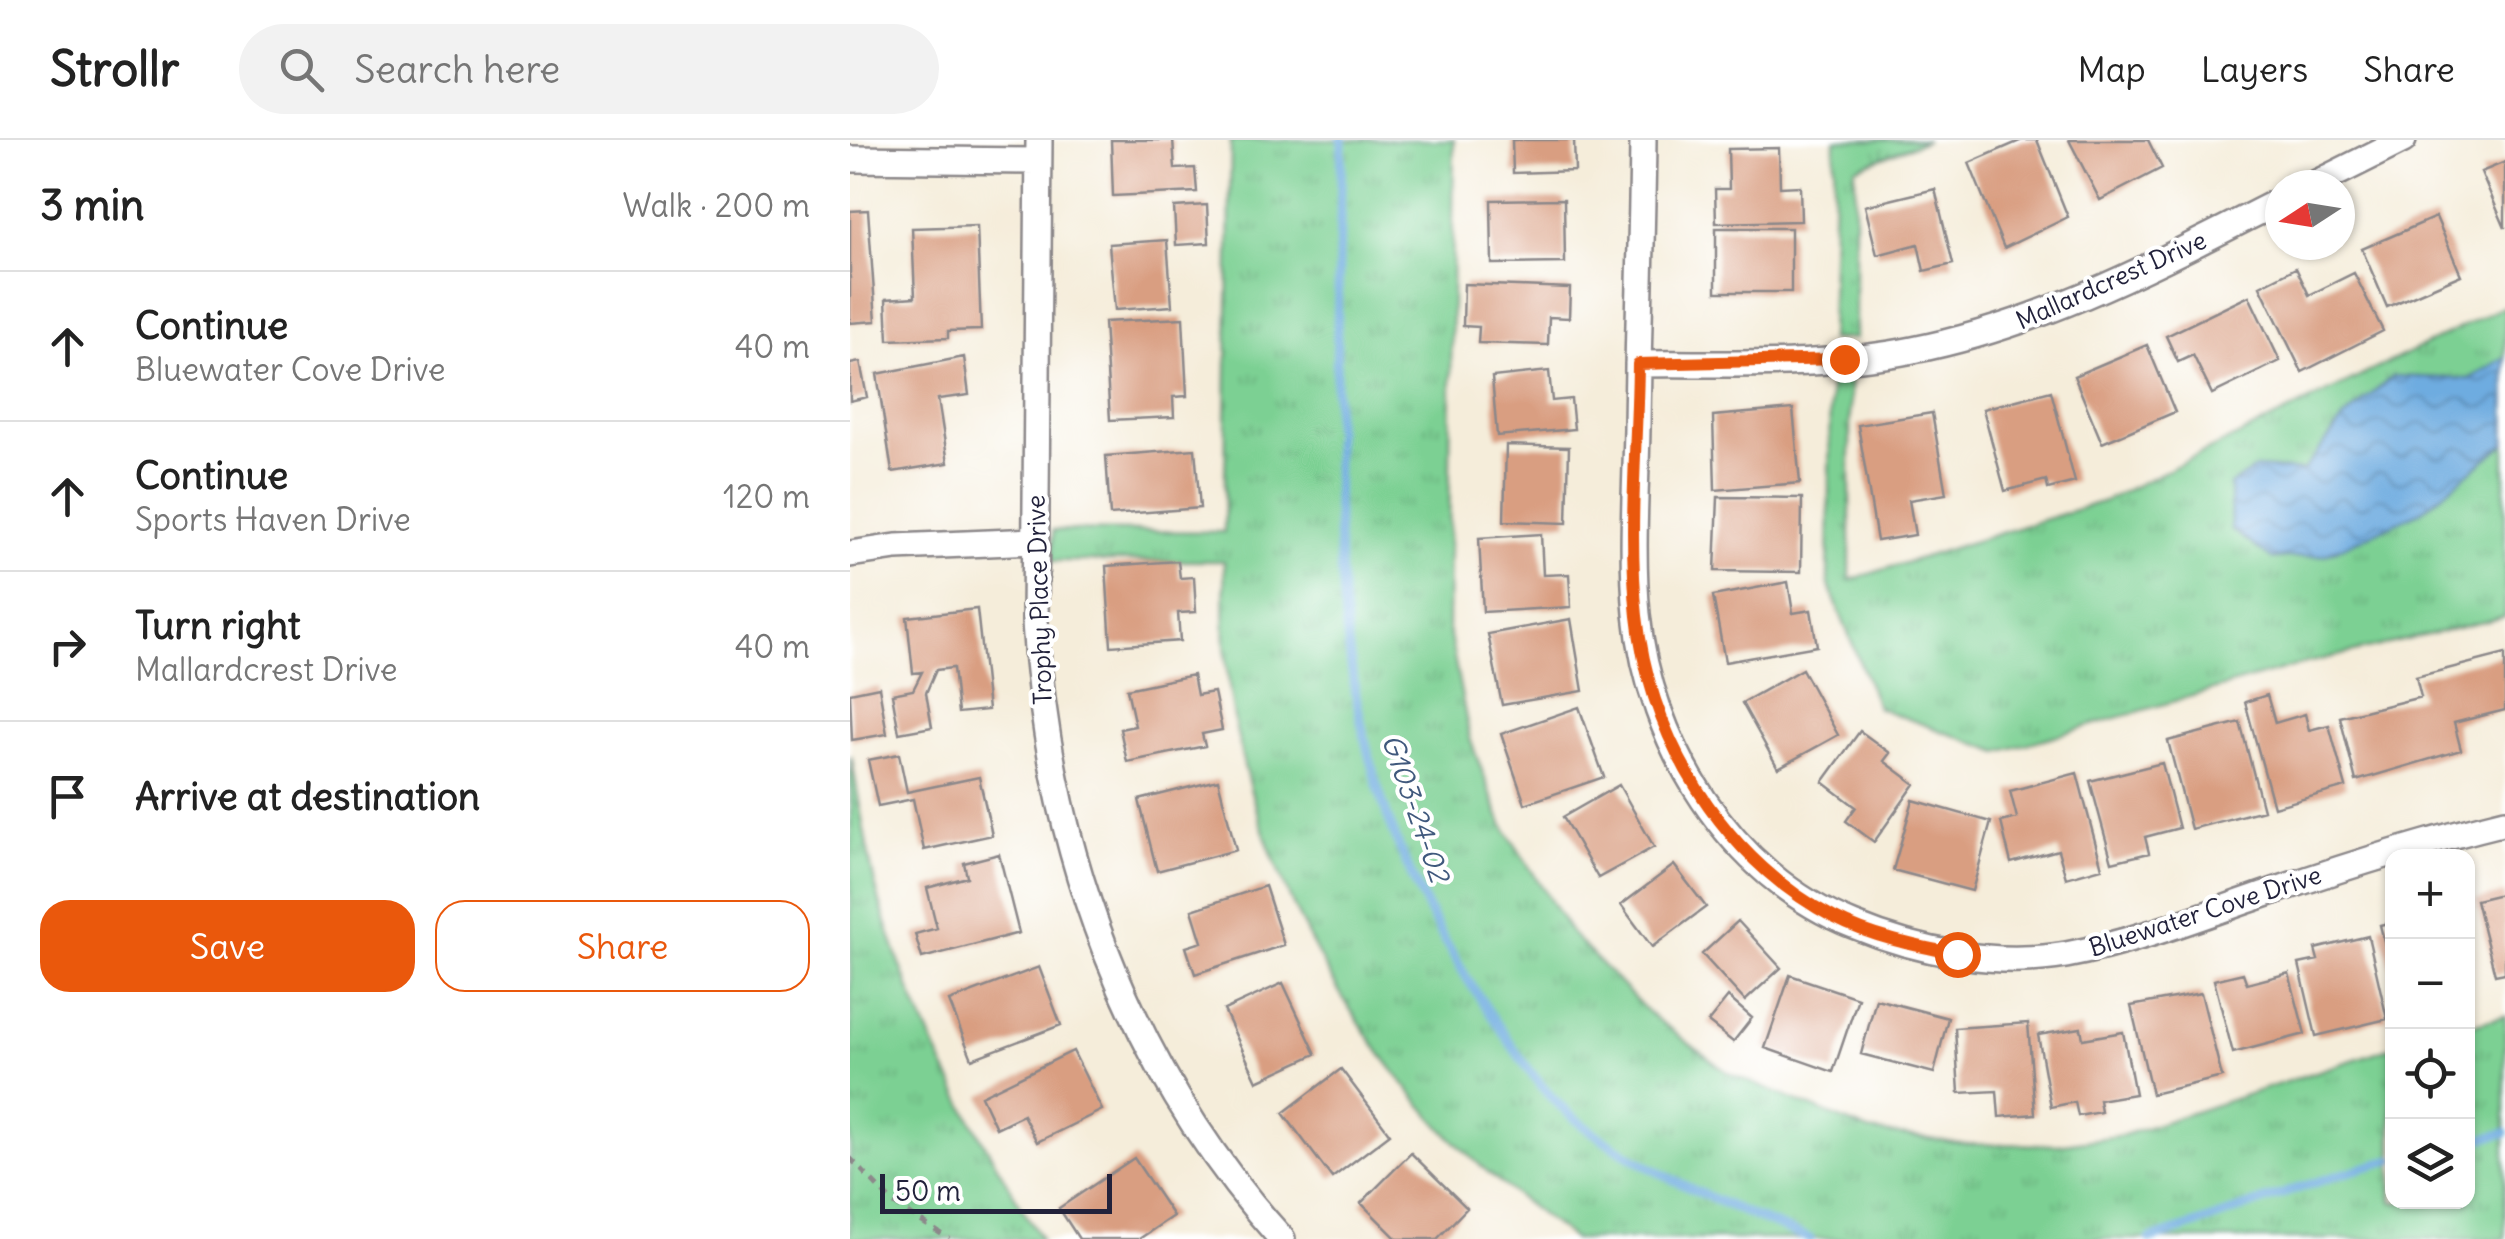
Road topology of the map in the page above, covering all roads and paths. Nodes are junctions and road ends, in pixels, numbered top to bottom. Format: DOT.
graph roads {
  1 [pos="1643,140"];
  2 [pos="2403,140"];
  3 [pos="1038,150"];
  4 [pos="850,159"];
  5 [pos="2343,170"];
  6 [pos="2265,208"];
  7 [pos="1638,364"];
  8 [pos="1034,541"];
  9 [pos="850,554"];
  10 [pos="2505,822"];
  11 [pos="850,1158"];
  12 [pos="949,1239"];
  13 [pos="1282,1239"];
  1 -- 7 [label="street, Bluewater Cove Drive"];
  2 -- 5 [label="street"];
  3 -- 4 [label="street"];
  3 -- 8 [label="street, Trophy Place Drive"];
  6 -- 7 [label="street, Mallardcrest Drive"];
  7 -- 10 [label="street, Bluewater Cove Drive"];
  8 -- 9 [label="street"];
  8 -- 13 [label="street, Trophy Place Drive"];
  11 -- 12 [label="path"];
}
